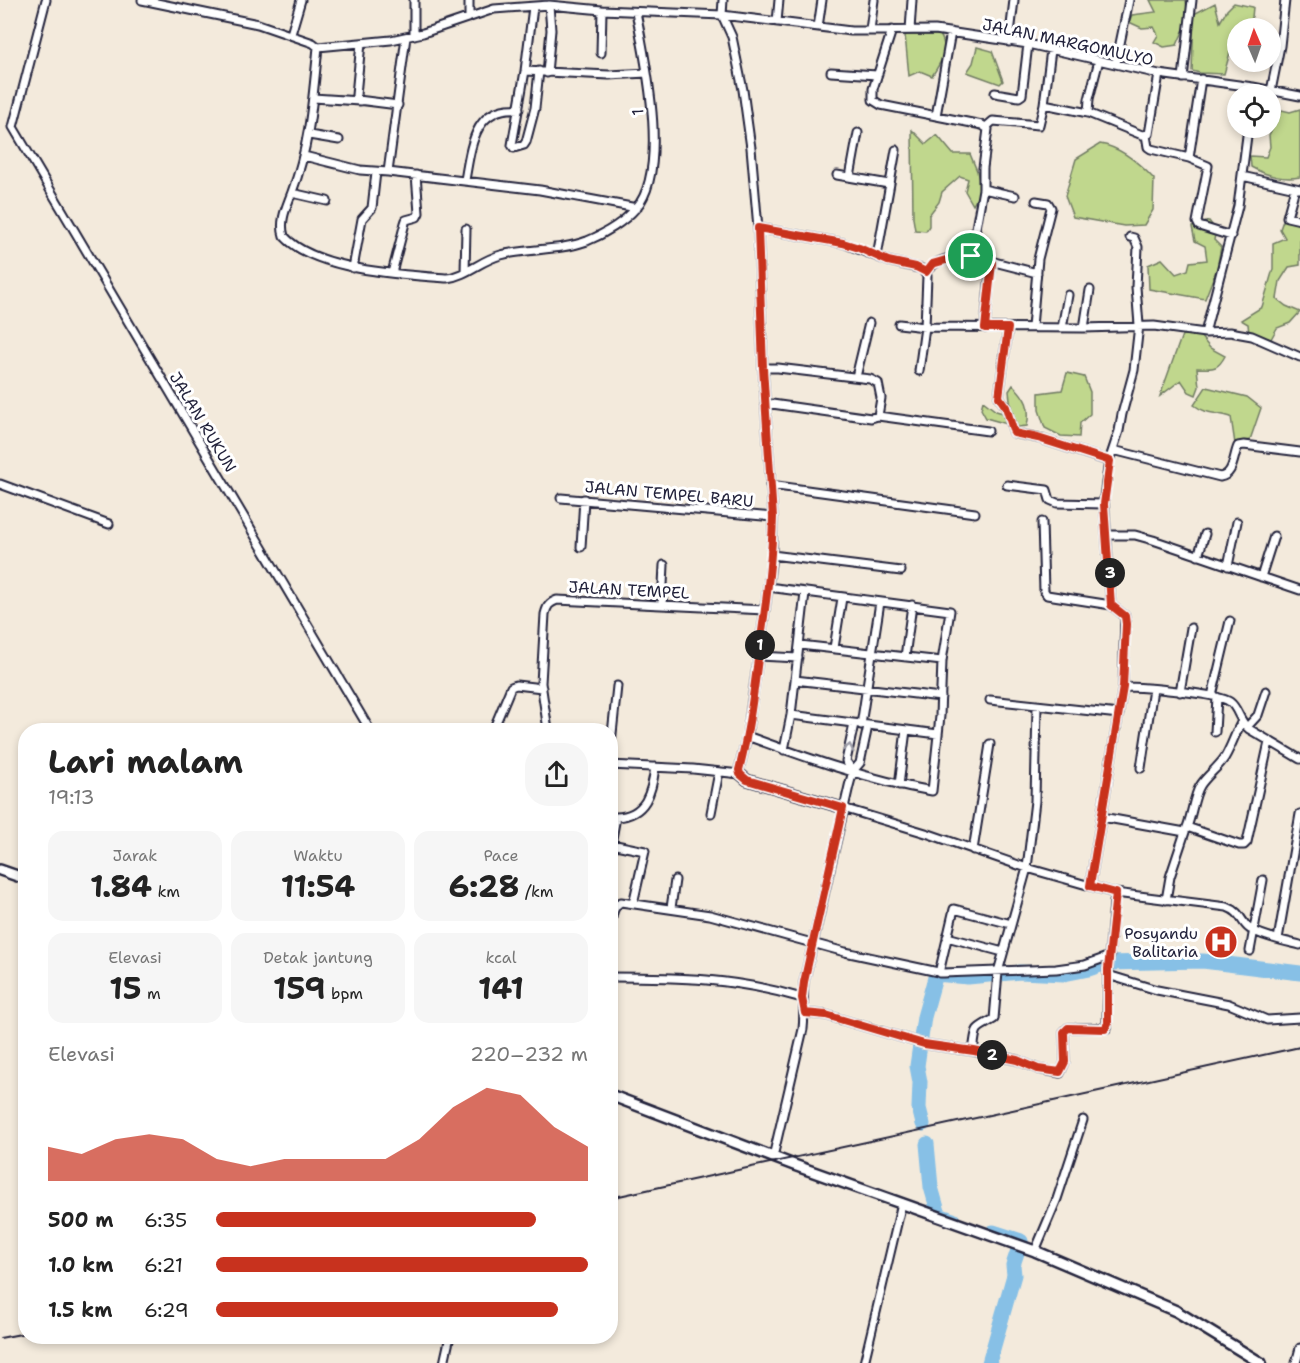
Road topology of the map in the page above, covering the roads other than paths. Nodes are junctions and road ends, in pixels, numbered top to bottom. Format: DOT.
graph roads {
  1 [pos="46,0"];
  2 [pos="142,0"];
  3 [pos="301,0"];
  4 [pos="414,0"];
  5 [pos="470,0"];
  6 [pos="723,0"];
  7 [pos="779,0"];
  8 [pos="822,0"];
  9 [pos="874,0"];
  10 [pos="912,0"];
  11 [pos="1014,0"];
  12 [pos="1129,0"];
  13 [pos="1192,0"];
  14 [pos="1286,0"];
  15 [pos="511,3"];
  16 [pos="549,5"];
  17 [pos="533,7"];
  18 [pos="602,10"];
  19 [pos="636,12"];
  20 [pos="722,15"];
  21 [pos="469,16"];
  22 [pos="777,22"];
  23 [pos="818,27"];
  24 [pos="870,30"];
  25 [pos="892,30"];
  26 [pos="910,30"];
  27 [pos="951,32"];
  28 [pos="291,34"];
  29 [pos="410,36"];
  30 [pos="1009,42"];
  31 [pos="361,43"];
  32 [pos="1028,44"];
  33 [pos="318,47"];
  34 [pos="1051,50"];
  35 [pos="601,53"];
  36 [pos="1100,60"];
  37 [pos="1116,63"];
  38 [pos="525,71"];
  39 [pos="543,72"];
  40 [pos="831,72"];
  41 [pos="647,73"];
  42 [pos="1159,74"];
  43 [pos="878,75"];
  44 [pos="1183,78"];
  45 [pos="1201,80"];
  46 [pos="1272,84"];
  47 [pos="1227,86"];
  48 [pos="994,93"];
  49 [pos="1281,93"];
  50 [pos="1300,96"];
  51 [pos="314,98"];
  52 [pos="360,101"];
  53 [pos="1044,104"];
  54 [pos="398,105"];
  55 [pos="519,109"];
  56 [pos="1088,113"];
  57 [pos="936,116"];
  58 [pos="986,127"];
  59 [pos="858,133"];
  60 [pos="309,135"];
  61 [pos="1146,135"];
  62 [pos="1247,138"];
  63 [pos="339,140"];
  64 [pos="896,150"];
  65 [pos="304,156"];
  66 [pos="1189,158"];
  67 [pos="376,172"];
  68 [pos="388,172"];
  69 [pos="416,175"];
  70 [pos="837,175"];
  71 [pos="1242,176"];
  72 [pos="850,177"];
  73 [pos="465,180"];
  74 [pos="888,184"];
  75 [pos="1298,188"];
  76 [pos="983,189"];
  77 [pos="292,193"];
  78 [pos="1015,196"];
  79 [pos="327,201"];
  80 [pos="1036,201"];
  81 [pos="637,208"];
  82 [pos="1300,220"];
  83 [pos="758,228"];
  84 [pos="466,229"];
  85 [pos="1231,236"];
  86 [pos="1130,237"];
  87 [pos="877,256"];
  88 [pos="971,256"];
  89 [pos="992,263"];
  90 [pos="353,268"];
  91 [pos="465,272"];
  92 [pos="926,272"];
  93 [pos="392,273"];
  94 [pos="1037,273"];
  95 [pos="1090,290"];
  96 [pos="1068,295"];
  97 [pos="869,322"];
  98 [pos="899,324"];
  99 [pos="1139,325"];
  100 [pos="925,327"];
  101 [pos="1032,327"];
  102 [pos="985,328"];
  103 [pos="1008,328"];
  104 [pos="1062,328"];
  105 [pos="1084,328"];
  106 [pos="1205,333"];
  107 [pos="1300,357"];
  108 [pos="763,368"];
  109 [pos="920,371"];
  110 [pos="856,377"];
  111 [pos="765,403"];
  112 [pos="878,416"];
  113 [pos="988,431"];
  114 [pos="1113,450"];
  115 [pos="1300,452"];
  116 [pos="1110,461"];
  117 [pos="0,484"];
  118 [pos="770,485"];
  119 [pos="1007,485"];
  120 [pos="561,498"];
  121 [pos="584,499"];
  122 [pos="1104,504"];
  123 [pos="975,513"];
  124 [pos="773,517"];
  125 [pos="1042,522"];
  126 [pos="1237,522"];
  127 [pos="109,524"];
  128 [pos="1205,534"];
  129 [pos="1108,535"];
  130 [pos="1274,536"];
  131 [pos="581,547"];
  132 [pos="772,555"];
  133 [pos="1198,556"];
  134 [pos="664,565"];
  135 [pos="1228,566"];
  136 [pos="901,572"];
  137 [pos="1261,577"];
  138 [pos="768,587"];
  139 [pos="1300,590"];
  140 [pos="804,593"];
  141 [pos="842,598"];
  142 [pos="879,602"];
  143 [pos="662,605"];
  144 [pos="912,605"];
  145 [pos="1111,605"];
  146 [pos="765,610"];
  147 [pos="1230,621"];
  148 [pos="1191,628"];
  149 [pos="800,645"];
  150 [pos="834,648"];
  151 [pos="870,653"];
  152 [pos="759,656"];
  153 [pos="905,657"];
  154 [pos="798,658"];
  155 [pos="942,662"];
  156 [pos="795,680"];
  157 [pos="617,686"];
  158 [pos="867,687"];
  159 [pos="1123,687"];
  160 [pos="542,688"];
  161 [pos="1152,689"];
  162 [pos="1266,691"];
  163 [pos="1180,692"];
  164 [pos="1215,696"];
  165 [pos="941,697"];
  166 [pos="990,700"];
  167 [pos="1037,706"];
  168 [pos="1119,714"];
  169 [pos="791,715"];
  170 [pos="366,723"];
  171 [pos="496,723"];
  172 [pos="547,723"];
  173 [pos="613,723"];
  174 [pos="861,725"];
  175 [pos="1244,725"];
  176 [pos="906,730"];
  177 [pos="1215,732"];
  178 [pos="938,734"];
  179 [pos="747,736"];
  180 [pos="1269,742"];
  181 [pos="990,744"];
  182 [pos="784,750"];
  183 [pos="1300,759"];
  184 [pos="618,765"];
  185 [pos="657,767"];
  186 [pos="1141,768"];
  187 [pos="853,771"];
  188 [pos="719,772"];
  189 [pos="740,774"];
  190 [pos="899,785"];
  191 [pos="843,808"];
  192 [pos="711,813"];
  193 [pos="1300,814"];
  194 [pos="618,817"];
  195 [pos="1102,817"];
  196 [pos="1186,830"];
  197 [pos="618,845"];
  198 [pos="1298,846"];
  199 [pos="973,850"];
  200 [pos="1028,868"];
  201 [pos="0,870"];
  202 [pos="18,876"];
  203 [pos="675,880"];
  204 [pos="1263,880"];
  205 [pos="1090,886"];
  206 [pos="1116,893"];
  207 [pos="1166,900"];
  208 [pos="618,904"];
  209 [pos="633,904"];
  210 [pos="670,908"];
  211 [pos="1011,924"];
  212 [pos="1254,930"];
  213 [pos="947,937"];
  214 [pos="1278,939"];
  215 [pos="813,944"];
  216 [pos="1300,945"];
  217 [pos="1250,951"];
  218 [pos="1003,952"];
  219 [pos="1110,956"];
  220 [pos="1108,972"];
  221 [pos="939,973"];
  222 [pos="998,974"];
  223 [pos="618,977"];
  224 [pos="802,998"];
  225 [pos="805,1013"];
  226 [pos="1300,1018"];
  227 [pos="974,1051"];
  228 [pos="618,1098"];
  229 [pos="1083,1120"];
  230 [pos="773,1157"];
  231 [pos="903,1203"];
  232 [pos="1035,1251"];
  233 [pos="448,1344"];
  234 [pos="1300,1347"];
  235 [pos="444,1363"];
  236 [pos="864,1363"];
  237 [pos="1261,1363"];
  238 [pos="1296,1363"];
  1 -- 170 [label="street, JALAN RUKUN"];
  2 -- 28 [label="street"];
  3 -- 28 [label="street"];
  4 -- 29 [label="street"];
  5 -- 21 [label="street"];
  6 -- 20 [label="street"];
  7 -- 22 [label="street"];
  8 -- 23 [label="street"];
  9 -- 24 [label="street"];
  10 -- 26 [label="street"];
  11 -- 30 [label="street"];
  12 -- 37 [label="street"];
  13 -- 44 [label="street"];
  14 -- 46 [label="street"];
  15 -- 17 [label="street, JALAN MARGOMULYO"];
  15 -- 21 [label="street, JALAN MARGOMULYO"];
  16 -- 17 [label="street, JALAN MARGOMULYO"];
  16 -- 18 [label="street, JALAN MARGOMULYO"];
  16 -- 39 [label="street"];
  17 -- 38 [label="street"];
  18 -- 19 [label="street, JALAN MARGOMULYO"];
  18 -- 35 [label="street"];
  19 -- 20 [label="street, JALAN MARGOMULYO"];
  19 -- 41 [label="street, 1"];
  20 -- 22 [label="street, JALAN MARGOMULYO"];
  20 -- 83 [label="street"];
  21 -- 29 [label="street, JALAN MARGOMULYO"];
  22 -- 23 [label="street, JALAN MARGOMULYO"];
  23 -- 24 [label="street, JALAN MARGOMULYO"];
  24 -- 25 [label="street, JALAN MARGOMULYO"];
  25 -- 26 [label="street, JALAN MARGOMULYO"];
  25 -- 43 [label="street"];
  26 -- 27 [label="street, JALAN MARGOMULYO"];
  27 -- 30 [label="street, JALAN MARGOMULYO"];
  27 -- 57 [label="street"];
  28 -- 33 [label="street"];
  29 -- 31 [label="street, JALAN MARGOMULYO"];
  29 -- 54 [label="street"];
  30 -- 32 [label="street, JALAN MARGOMULYO"];
  31 -- 33 [label="street, JALAN MARGOMULYO"];
  31 -- 52 [label="street"];
  32 -- 34 [label="street, JALAN MARGOMULYO"];
  32 -- 48 [label="street"];
  33 -- 51 [label="street"];
  34 -- 36 [label="street, JALAN MARGOMULYO"];
  34 -- 53 [label="street"];
  36 -- 37 [label="street, JALAN MARGOMULYO"];
  36 -- 56 [label="street"];
  37 -- 42 [label="street, JALAN MARGOMULYO"];
  38 -- 39 [label="street"];
  38 -- 55 [label="street"];
  39 -- 41 [label="street"];
  39 -- 55 [label="street"];
  40 -- 43 [label="street"];
  41 -- 81 [label="street, 1"];
  42 -- 44 [label="street, JALAN MARGOMULYO"];
  42 -- 61 [label="street"];
  43 -- 57 [label="street"];
  44 -- 45 [label="street, JALAN MARGOMULYO"];
  45 -- 47 [label="street, JALAN MARGOMULYO"];
  45 -- 66 [label="street"];
  49 -- 50 [label="street, JALAN MARGOMULYO"];
  51 -- 52 [label="street"];
  51 -- 60 [label="street"];
  52 -- 54 [label="street"];
  53 -- 56 [label="street"];
  53 -- 58 [label="street"];
  54 -- 68 [label="street"];
  55 -- 73 [label="street"];
  56 -- 61 [label="street"];
  57 -- 58 [label="street"];
  58 -- 76 [label="street"];
  59 -- 72 [label="street"];
  60 -- 63 [label="street"];
  60 -- 65 [label="street"];
  61 -- 66 [label="street"];
  62 -- 71 [label="street"];
  64 -- 74 [label="street"];
  65 -- 67 [label="street"];
  65 -- 77 [label="street"];
  66 -- 85 [label="street"];
  67 -- 68 [label="street"];
  67 -- 90 [label="street"];
  68 -- 69 [label="street"];
  69 -- 73 [label="street"];
  69 -- 93 [label="street"];
  70 -- 72 [label="street"];
  71 -- 75 [label="street"];
  71 -- 85 [label="street"];
  72 -- 74 [label="street"];
  73 -- 81 [label="street"];
  74 -- 87 [label="street"];
  75 -- 82 [label="street"];
  76 -- 78 [label="street"];
  76 -- 88 [label="street"];
  77 -- 79 [label="street"];
  77 -- 90 [label="street"];
  80 -- 94 [label="street"];
  81 -- 91 [label="street"];
  83 -- 87 [label="street"];
  83 -- 108 [label="street"];
  84 -- 91 [label="street"];
  85 -- 106 [label="street"];
  86 -- 99 [label="street"];
  87 -- 92 [label="street"];
  88 -- 89 [label="street"];
  88 -- 92 [label="street"];
  89 -- 94 [label="street"];
  89 -- 102 [label="street"];
  90 -- 93 [label="street"];
  91 -- 93 [label="street"];
  92 -- 100 [label="street"];
  94 -- 101 [label="street"];
  95 -- 105 [label="street"];
  96 -- 104 [label="street"];
  97 -- 110 [label="street"];
  98 -- 100 [label="street"];
  99 -- 105 [label="street"];
  99 -- 106 [label="street"];
  99 -- 114 [label="street"];
  100 -- 102 [label="street"];
  100 -- 109 [label="street"];
  101 -- 103 [label="street"];
  101 -- 104 [label="street"];
  102 -- 103 [label="street"];
  103 -- 116 [label="street"];
  104 -- 105 [label="street"];
  106 -- 107 [label="street"];
  108 -- 110 [label="street"];
  108 -- 111 [label="street"];
  110 -- 112 [label="street"];
  111 -- 112 [label="street"];
  111 -- 118 [label="street"];
  112 -- 113 [label="street"];
  114 -- 115 [label="street"];
  114 -- 116 [label="street"];
  116 -- 122 [label="street"];
  117 -- 127 [label="street"];
  118 -- 123 [label="street"];
  118 -- 124 [label="street"];
  119 -- 122 [label="street"];
  120 -- 121 [label="street, JALAN TEMPEL BARU"];
  121 -- 124 [label="street, JALAN TEMPEL BARU"];
  121 -- 131 [label="street"];
  122 -- 129 [label="street"];
  124 -- 132 [label="street"];
  125 -- 145 [label="street"];
  126 -- 135 [label="street"];
  128 -- 133 [label="street"];
  129 -- 133 [label="street"];
  129 -- 145 [label="street"];
  130 -- 137 [label="street"];
  132 -- 136 [label="street"];
  132 -- 138 [label="street"];
  133 -- 135 [label="street"];
  134 -- 143 [label="street"];
  135 -- 137 [label="street"];
  137 -- 139 [label="street"];
  138 -- 140 [label="street"];
  138 -- 146 [label="street"];
  140 -- 141 [label="street"];
  140 -- 149 [label="street"];
  141 -- 142 [label="street"];
  141 -- 150 [label="street"];
  142 -- 144 [label="street"];
  142 -- 151 [label="street"];
  143 -- 146 [label="street, JALAN TEMPEL"];
  143 -- 160 [label="street, JALAN TEMPEL"];
  144 -- 153 [label="street"];
  144 -- 155 [label="street"];
  145 -- 159 [label="street"];
  146 -- 152 [label="street"];
  147 -- 164 [label="street"];
  148 -- 163 [label="street"];
  149 -- 150 [label="street"];
  149 -- 154 [label="street"];
  150 -- 151 [label="street"];
  151 -- 153 [label="street"];
  151 -- 158 [label="street"];
  152 -- 154 [label="street"];
  152 -- 179 [label="street"];
  153 -- 155 [label="street"];
  154 -- 156 [label="street"];
  155 -- 165 [label="street"];
  156 -- 158 [label="street"];
  156 -- 169 [label="street"];
  157 -- 173 [label="street"];
  158 -- 165 [label="street"];
  158 -- 174 [label="street"];
  159 -- 161 [label="street"];
  159 -- 168 [label="street"];
  160 -- 171 [label="street"];
  160 -- 172 [label="street, JALAN TEMPEL"];
  161 -- 163 [label="street"];
  161 -- 186 [label="street"];
  162 -- 175 [label="street"];
  163 -- 164 [label="street"];
  164 -- 175 [label="street"];
  164 -- 177 [label="street"];
  165 -- 178 [label="street"];
  166 -- 167 [label="street"];
  167 -- 168 [label="street"];
  167 -- 200 [label="street"];
  168 -- 195 [label="street"];
  169 -- 174 [label="street"];
  169 -- 182 [label="street"];
  174 -- 176 [label="street"];
  174 -- 187 [label="street"];
  187 -- 174 [label="street, one-way"];
  175 -- 180 [label="street"];
  175 -- 196 [label="street"];
  176 -- 178 [label="street"];
  176 -- 190 [label="street"];
  178 -- 190 [label="street"];
  179 -- 182 [label="street"];
  179 -- 189 [label="street"];
  180 -- 183 [label="street"];
  180 -- 196 [label="street"];
  181 -- 199 [label="street"];
  182 -- 187 [label="street"];
  184 -- 185 [label="street"];
  185 -- 188 [label="street"];
  185 -- 194 [label="street"];
  187 -- 190 [label="street"];
  187 -- 191 [label="street"];
  188 -- 189 [label="street"];
  188 -- 192 [label="street"];
  189 -- 191 [label="street"];
  191 -- 199 [label="street"];
  191 -- 215 [label="street"];
  193 -- 198 [label="street"];
  195 -- 196 [label="street"];
  195 -- 205 [label="street"];
  196 -- 207 [label="street"];
  197 -- 209 [label="street"];
  198 -- 214 [label="street"];
  199 -- 200 [label="street"];
  200 -- 205 [label="street"];
  200 -- 211 [label="street"];
  201 -- 202 [label="main road"];
  203 -- 210 [label="street"];
  204 -- 212 [label="street"];
  205 -- 206 [label="street"];
  206 -- 207 [label="street"];
  206 -- 219 [label="street"];
  207 -- 212 [label="street"];
  208 -- 209 [label="street"];
  209 -- 210 [label="street"];
  210 -- 215 [label="street"];
  211 -- 213 [label="street"];
  211 -- 218 [label="street"];
  212 -- 214 [label="street"];
  212 -- 217 [label="street"];
  213 -- 218 [label="street"];
  213 -- 221 [label="street"];
  214 -- 216 [label="street"];
  215 -- 221 [label="street"];
  215 -- 224 [label="street"];
  218 -- 222 [label="street"];
  219 -- 220 [label="street"];
  219 -- 222 [label="street"];
  220 -- 226 [label="street"];
  220 -- 227 [label="street"];
  221 -- 222 [label="street"];
  222 -- 227 [label="street"];
  223 -- 224 [label="street"];
  224 -- 225 [label="street"];
  225 -- 227 [label="street"];
  225 -- 230 [label="street"];
  228 -- 230 [label="main road"];
  229 -- 232 [label="street"];
  230 -- 231 [label="main road"];
  231 -- 232 [label="main road"];
  231 -- 236 [label="street"];
  232 -- 237 [label="main road"];
  233 -- 235 [label="street"];
  234 -- 238 [label="street"];
}
